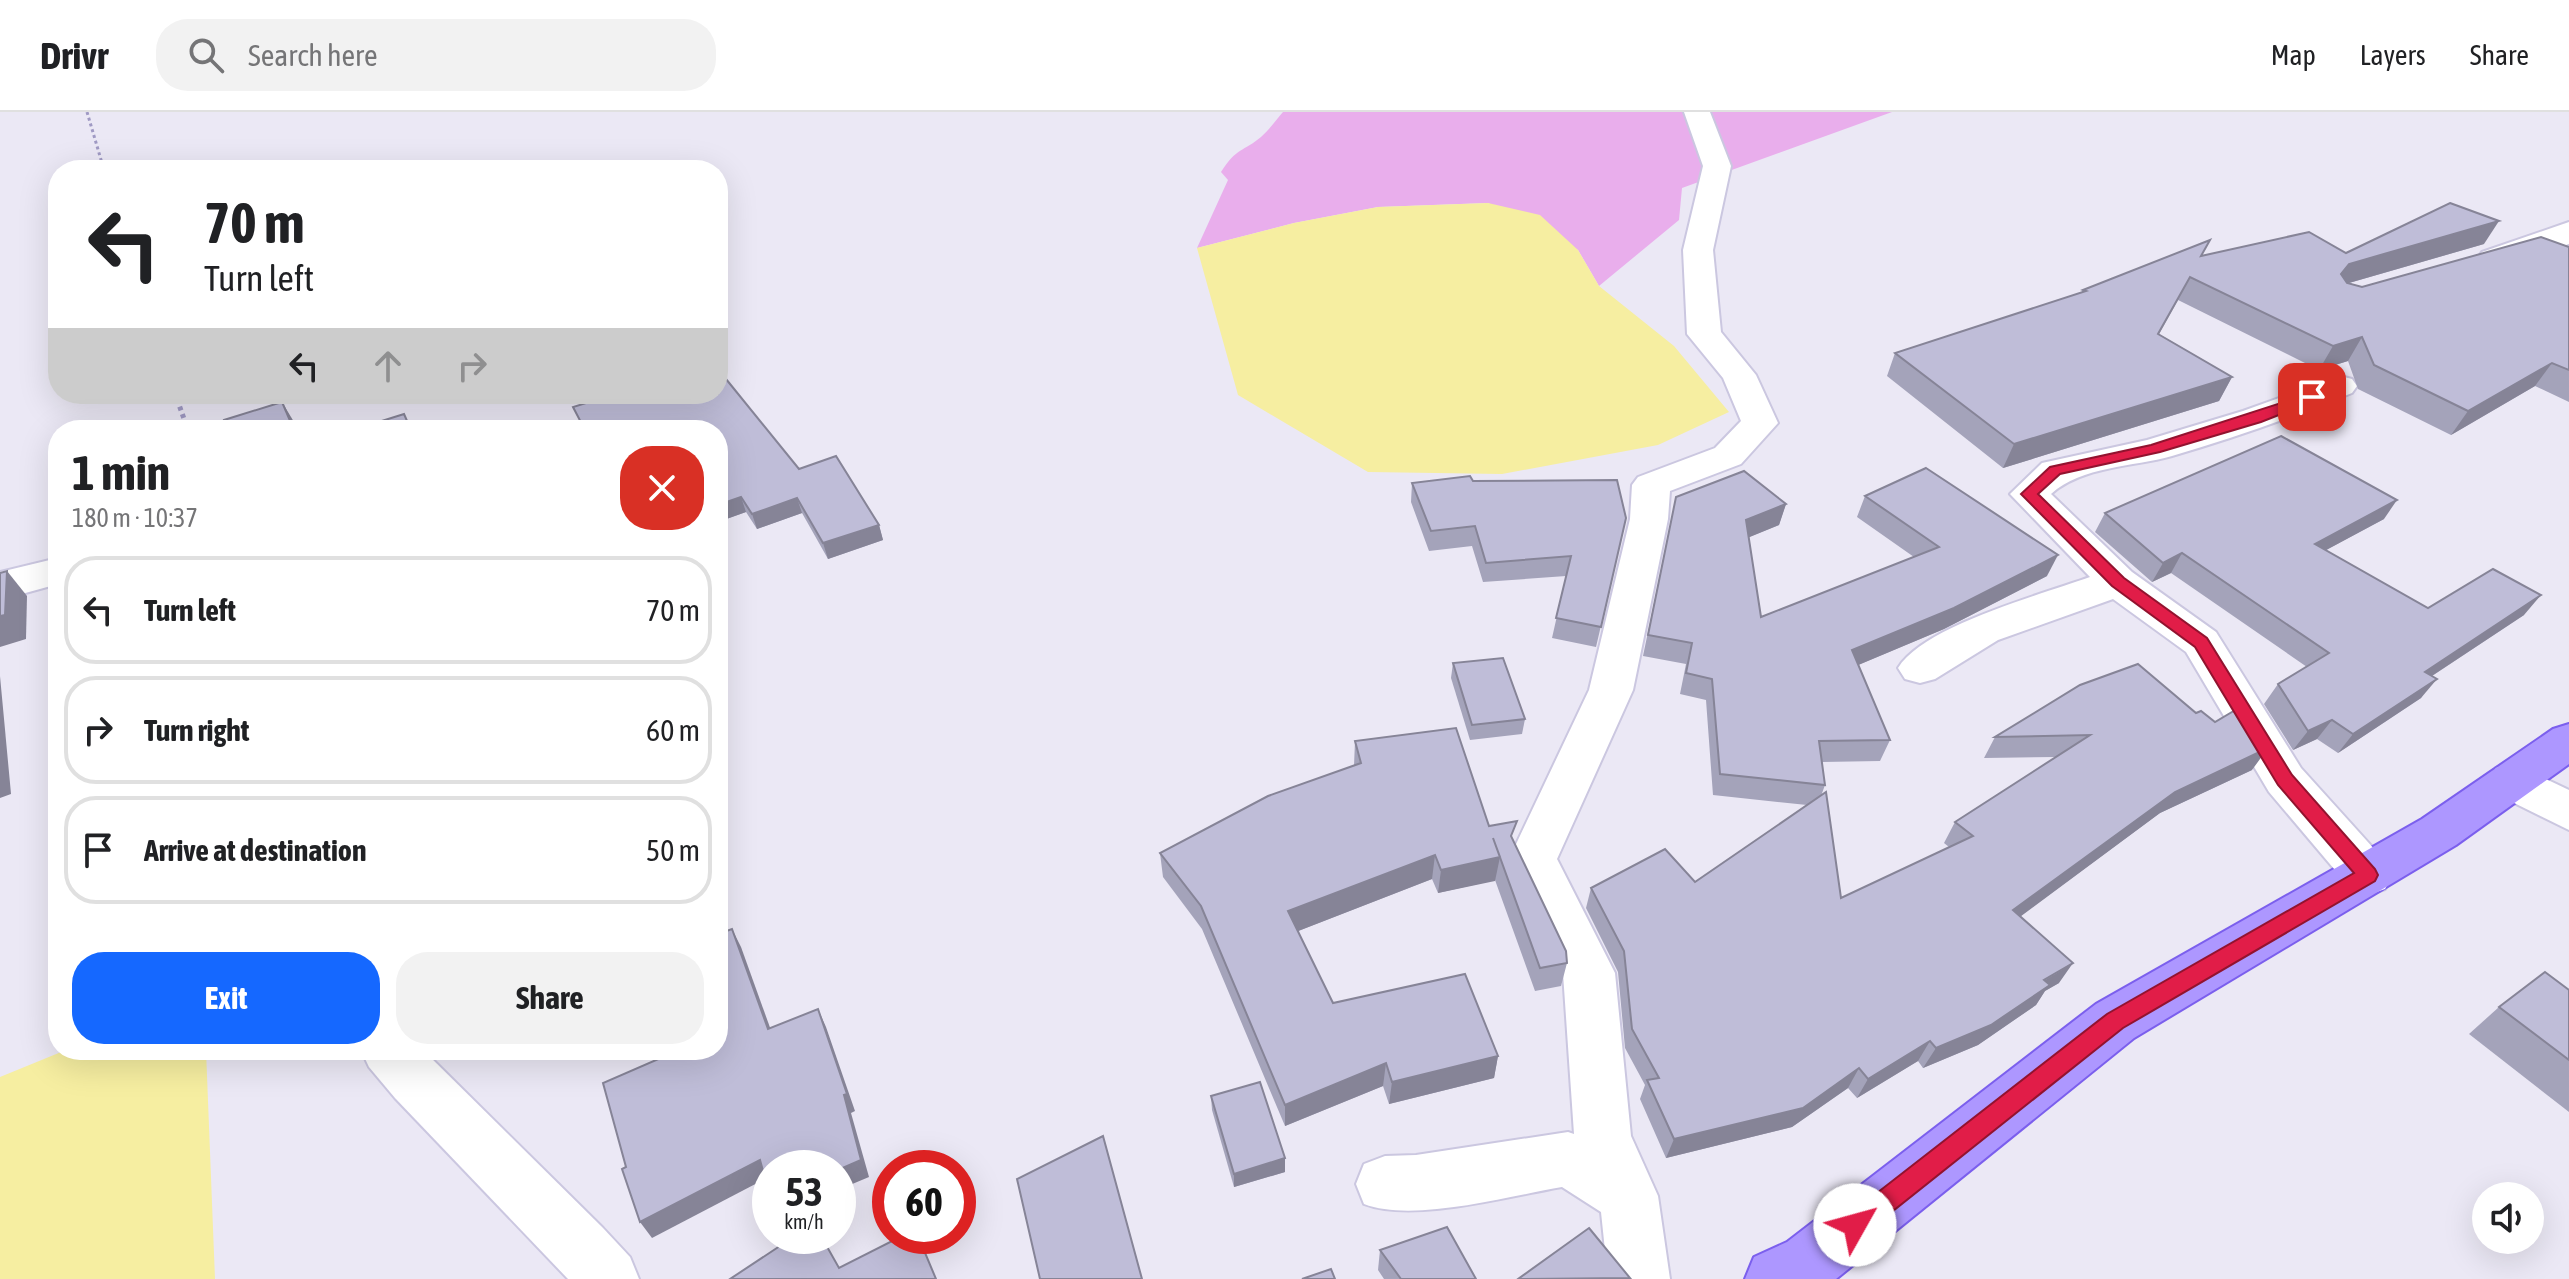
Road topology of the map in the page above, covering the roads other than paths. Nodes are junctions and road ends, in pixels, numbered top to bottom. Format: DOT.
graph roads {
  1 [pos="1697,112"];
  2 [pos="2569,231"];
  3 [pos="2461,267"];
  4 [pos="2340,386"];
  5 [pos="48,574"];
  6 [pos="2118,582"];
  7 [pos="0,586"];
  8 [pos="1920,668"];
  9 [pos="2569,741"];
  10 [pos="2512,781"];
  11 [pos="2569,812"];
  12 [pos="2368,875"];
  13 [pos="396,1060"];
  14 [pos="1385,1184"];
  15 [pos="1629,1196"];
  16 [pos="608,1279"];
  17 [pos="1639,1279"];
  18 [pos="1776,1279"];
  1 -- 15 [label="street"];
  2 -- 3 [label="street"];
  4 -- 6 [label="street"];
  5 -- 7 [label="street"];
  6 -- 8 [label="street"];
  6 -- 12 [label="street"];
  9 -- 10 [label="main road"];
  10 -- 11 [label="street"];
  10 -- 12 [label="main road"];
  12 -- 18 [label="main road"];
  13 -- 16 [label="street"];
  14 -- 15 [label="street"];
  15 -- 17 [label="street"];
}
